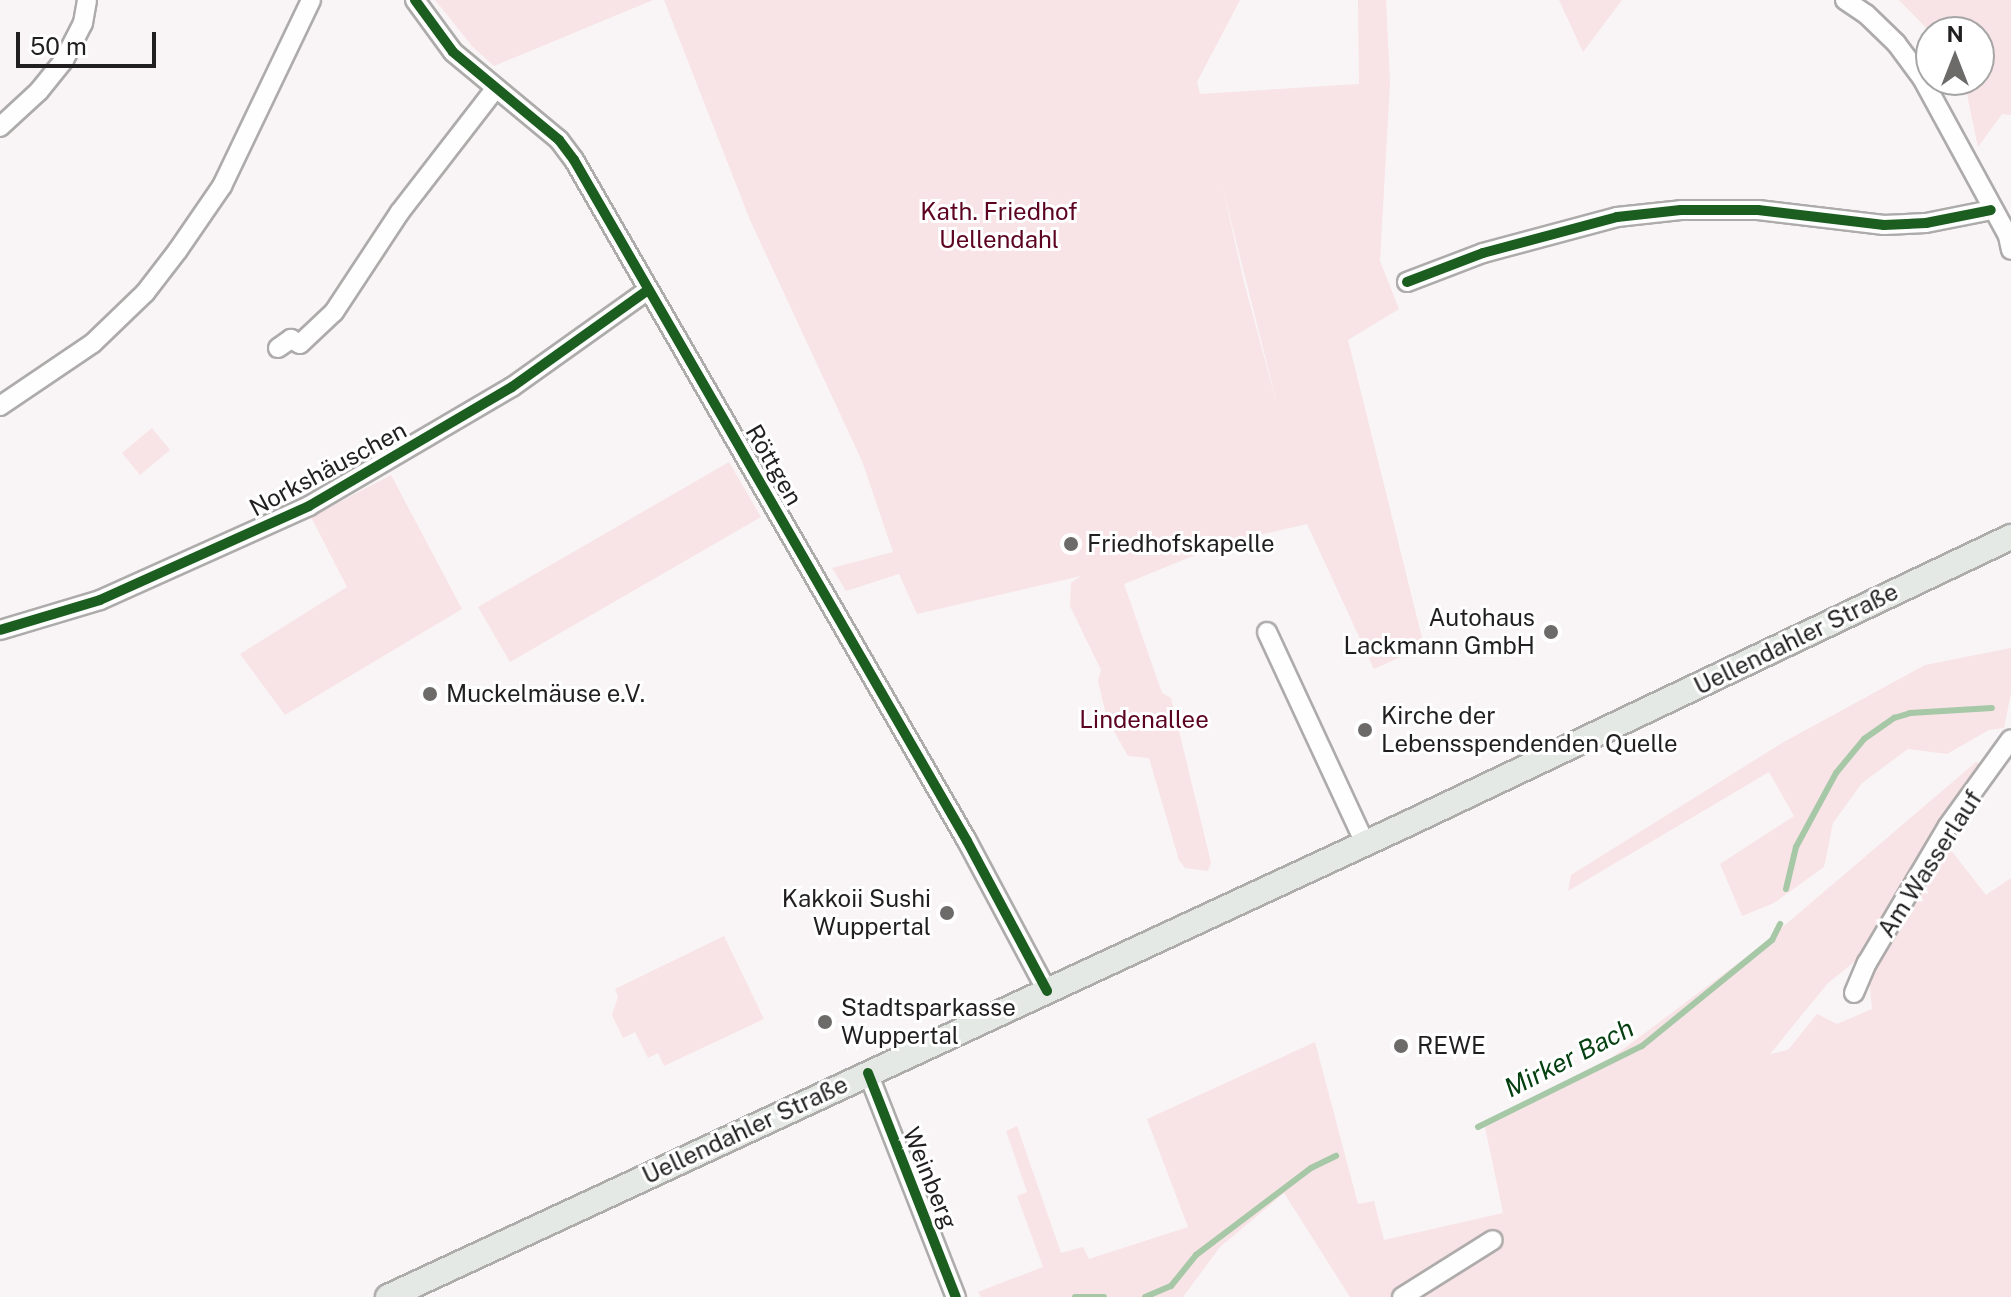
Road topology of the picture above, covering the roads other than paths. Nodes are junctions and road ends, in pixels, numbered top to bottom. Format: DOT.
graph roads {
  1 [pos="87,0"];
  2 [pos="311,0"];
  3 [pos="415,0"];
  4 [pos="1845,0"];
  5 [pos="495,89"];
  6 [pos="0,127"];
  7 [pos="1991,210"];
  8 [pos="2011,250"];
  9 [pos="1407,282"];
  10 [pos="648,290"];
  11 [pos="278,348"];
  12 [pos="0,406"];
  13 [pos="2010,541"];
  14 [pos="0,630"];
  15 [pos="1267,632"];
  16 [pos="2011,739"];
  17 [pos="1365,843"];
  18 [pos="1047,991"];
  19 [pos="1854,993"];
  20 [pos="868,1073"];
  21 [pos="1493,1240"];
  22 [pos="388,1297"];
  23 [pos="956,1297"];
  24 [pos="1402,1297"];
  1 -- 6 [label="street"];
  2 -- 12 [label="street"];
  3 -- 5 [label="street, Röttgen"];
  4 -- 7 [label="street"];
  5 -- 10 [label="street, Röttgen"];
  5 -- 11 [label="street"];
  7 -- 8 [label="street"];
  7 -- 9 [label="street"];
  10 -- 14 [label="street, Norkshäuschen"];
  10 -- 18 [label="street, Röttgen"];
  13 -- 17 [label="main road, Uellendahler Straße"];
  15 -- 17 [label="street"];
  16 -- 19 [label="street, Am Wasserlauf"];
  17 -- 18 [label="main road, Uellendahler Straße"];
  18 -- 20 [label="main road, Uellendahler Straße"];
  20 -- 22 [label="main road, Uellendahler Straße"];
  20 -- 23 [label="street, Weinberg"];
  21 -- 24 [label="street"];
}
